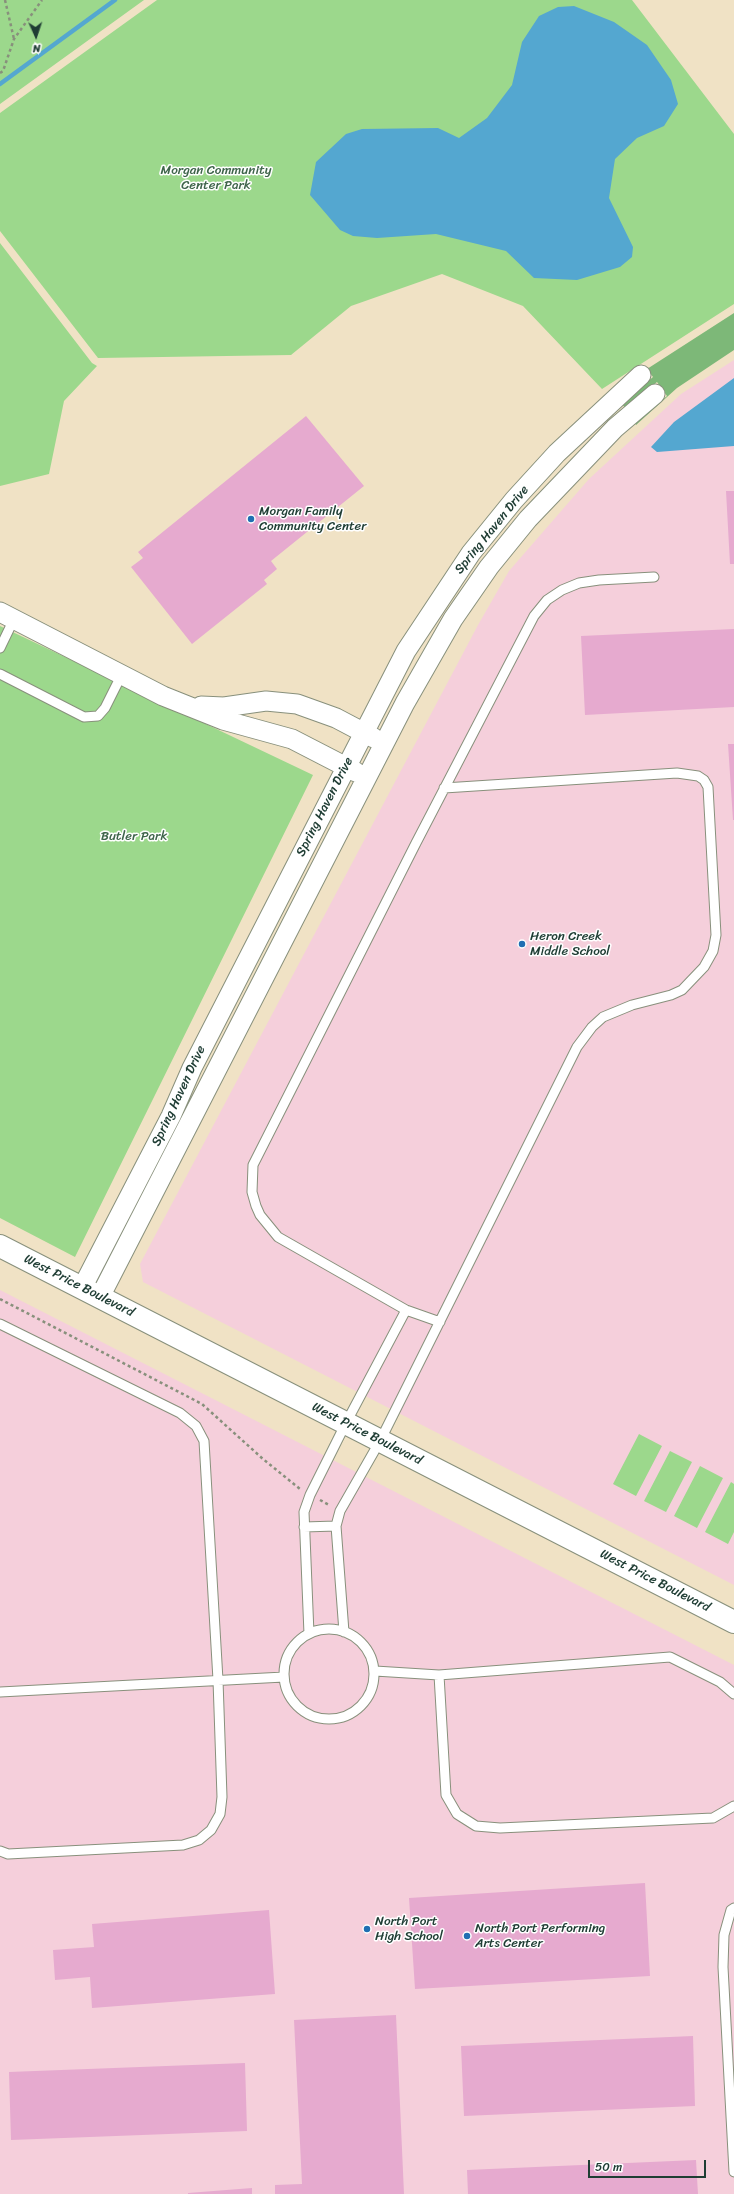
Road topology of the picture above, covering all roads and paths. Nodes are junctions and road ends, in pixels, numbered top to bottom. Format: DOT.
graph roads {
  1 [pos="5,0"];
  2 [pos="42,0"];
  3 [pos="14,39"];
  4 [pos="0,73"];
  5 [pos="641,375"];
  6 [pos="655,394"];
  7 [pos="654,577"];
  8 [pos="7,616"];
  9 [pos="0,648"];
  10 [pos="0,674"];
  11 [pos="122,674"];
  12 [pos="188,706"];
  13 [pos="363,732"];
  14 [pos="384,743"];
  15 [pos="346,766"];
  16 [pos="366,777"];
  17 [pos="444,788"];
  18 [pos="0,1246"];
  19 [pos="91,1293"];
  20 [pos="406,1310"];
  21 [pos="440,1322"];
  22 [pos="0,1324"];
  23 [pos="346,1423"];
  24 [pos="380,1441"];
  25 [pos="336,1526"];
  26 [pos="304,1527"];
  27 [pos="734,1622"];
  28 [pos="344,1632"];
  29 [pos="309,1634"];
  30 [pos="375,1672"];
  31 [pos="439,1675"];
  32 [pos="284,1677"];
  33 [pos="218,1680"];
  34 [pos="0,1692"];
  35 [pos="734,1694"];
  36 [pos="734,1806"];
  37 [pos="0,1851"];
  38 [pos="734,1908"];
  39 [pos="734,2172"];
  1 -- 3 [label="path"];
  2 -- 3 [label="path"];
  3 -- 4 [label="path"];
  5 -- 13 [label="street, Spring Haven Drive"];
  6 -- 14 [label="street, Spring Haven Drive"];
  7 -- 17 [label="lane"];
  8 -- 9 [label="lane"];
  8 -- 11 [label="street"];
  10 -- 11 [label="lane"];
  11 -- 12 [label="street"];
  12 -- 13 [label="street"];
  12 -- 15 [label="street"];
  13 -- 14 [label="street"];
  13 -- 15 [label="street, Spring Haven Drive"];
  14 -- 16 [label="street, Spring Haven Drive"];
  15 -- 16 [label="street"];
  15 -- 19 [label="street, Spring Haven Drive"];
  16 -- 19 [label="street, Spring Haven Drive"];
  17 -- 20 [label="lane"];
  17 -- 21 [label="lane"];
  18 -- 19 [label="street, West Price Boulevard"];
  19 -- 23 [label="street, West Price Boulevard"];
  20 -- 21 [label="lane"];
  20 -- 23 [label="lane"];
  21 -- 24 [label="lane"];
  22 -- 33 [label="lane"];
  23 -- 24 [label="street, West Price Boulevard"];
  23 -- 26 [label="lane"];
  24 -- 25 [label="lane"];
  24 -- 27 [label="street, West Price Boulevard"];
  25 -- 26 [label="lane"];
  25 -- 28 [label="lane"];
  26 -- 29 [label="lane"];
  28 -- 29 [label="lane"];
  28 -- 30 [label="lane"];
  29 -- 32 [label="lane"];
  30 -- 31 [label="lane"];
  30 -- 32 [label="lane"];
  31 -- 35 [label="lane"];
  31 -- 36 [label="lane"];
  32 -- 33 [label="lane"];
  33 -- 34 [label="lane"];
  33 -- 37 [label="lane"];
  38 -- 39 [label="lane"];
}
